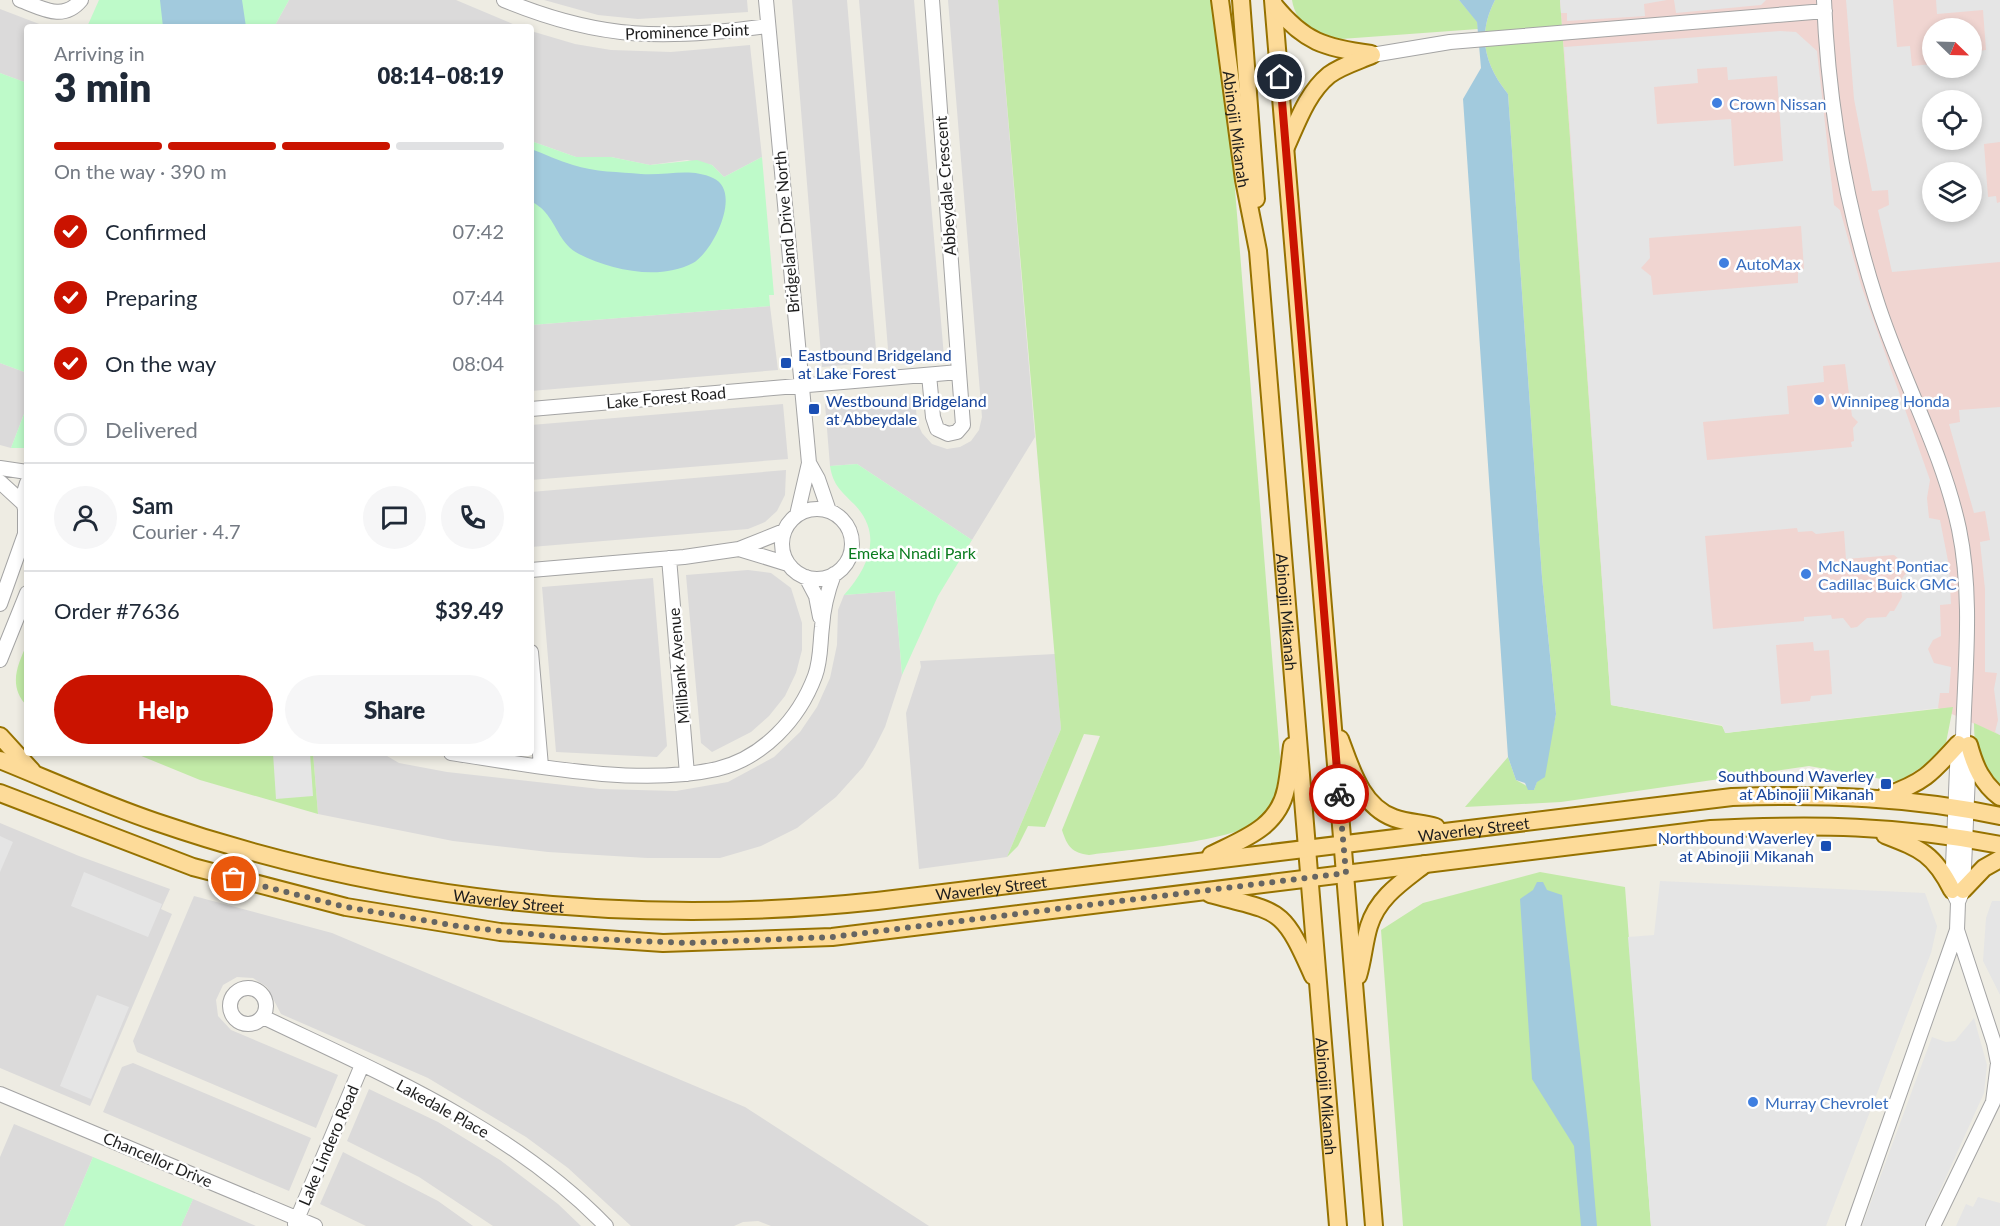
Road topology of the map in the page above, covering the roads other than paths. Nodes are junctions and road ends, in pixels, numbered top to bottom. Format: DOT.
graph roads {
  1 [pos="20,0"];
  2 [pos="81,0"];
  3 [pos="504,0"];
  4 [pos="766,0"];
  5 [pos="932,0"];
  6 [pos="1220,0"];
  7 [pos="1240,0"];
  8 [pos="1273,3"];
  9 [pos="1824,6"];
  10 [pos="768,27"];
  11 [pos="1372,55"];
  12 [pos="1285,148"];
  13 [pos="1258,251"];
  14 [pos="959,372"];
  15 [pos="929,375"];
  16 [pos="800,386"];
  17 [pos="534,409"];
  18 [pos="809,463"];
  19 [pos="0,468"];
  20 [pos="24,472"];
  21 [pos="0,482"];
  22 [pos="24,509"];
  23 [pos="828,511"];
  24 [pos="797,515"];
  25 [pos="24,526"];
  26 [pos="784,531"];
  27 [pos="739,549"];
  28 [pos="669,558"];
  29 [pos="788,564"];
  30 [pos="534,570"];
  31 [pos="834,574"];
  32 [pos="806,577"];
  33 [pos="24,600"];
  34 [pos="0,604"];
  35 [pos="822,625"];
  36 [pos="0,660"];
  37 [pos="534,686"];
  38 [pos="1297,722"];
  39 [pos="1333,722"];
  40 [pos="0,736"];
  41 [pos="1964,742"];
  42 [pos="472,756"];
  43 [pos="0,760"];
  44 [pos="541,766"];
  45 [pos="34,774"];
  46 [pos="687,774"];
  47 [pos="1,794"];
  48 [pos="2000,797"];
  49 [pos="1880,798"];
  50 [pos="1961,808"];
  51 [pos="2000,816"];
  52 [pos="1862,826"];
  53 [pos="1446,830"];
  54 [pos="1959,838"];
  55 [pos="1343,843"];
  56 [pos="2000,845"];
  57 [pos="1307,847"];
  58 [pos="2000,859"];
  59 [pos="1199,861"];
  60 [pos="1425,864"];
  61 [pos="1346,873"];
  62 [pos="1310,878"];
  63 [pos="1202,892"];
  64 [pos="1958,894"];
  65 [pos="1957,930"];
  66 [pos="1355,989"];
  67 [pos="1319,990"];
  68 [pos="263,1017"];
  69 [pos="362,1065"];
  70 [pos="1,1097"];
  71 [pos="295,1222"];
  72 [pos="315,1226"];
  73 [pos="606,1226"];
  74 [pos="1338,1226"];
  75 [pos="1374,1226"];
  76 [pos="1853,1226"];
  77 [pos="1934,1226"];
  1 -- 2 [label="street"];
  3 -- 10 [label="street, Prominence Point"];
  4 -- 10 [label="street, Bridgeland Drive North"];
  5 -- 14 [label="street, Abbeydale Crescent"];
  6 -- 13 [label="main road, Abinojii Mikanah"];
  7 -- 13 [label="main road"];
  8 -- 11 [label="main road"];
  8 -- 12 [label="main road"];
  9 -- 11 [label="street"];
  9 -- 41 [label="street"];
  10 -- 16 [label="street, Bridgeland Drive North"];
  11 -- 12 [label="main road"];
  12 -- 39 [label="main road"];
  13 -- 38 [label="main road, Abinojii Mikanah"];
  14 -- 15 [label="street"];
  14 -- 15 [label="street, Abbeydale Crescent"];
  15 -- 16 [label="street"];
  16 -- 17 [label="street, Lake Forest Road"];
  16 -- 18 [label="street, Bridgeland Drive North"];
  18 -- 23 [label="street, Bridgeland Drive North"];
  18 -- 24 [label="street, Bridgeland Drive North"];
  19 -- 20 [label="street"];
  21 -- 22 [label="street"];
  23 -- 24 [label="street"];
  23 -- 31 [label="street"];
  24 -- 26 [label="street"];
  25 -- 34 [label="street"];
  26 -- 27 [label="street"];
  26 -- 29 [label="street"];
  27 -- 28 [label="street"];
  27 -- 29 [label="street"];
  28 -- 30 [label="street"];
  28 -- 46 [label="street, Millbank Avenue"];
  29 -- 32 [label="street"];
  31 -- 32 [label="street"];
  31 -- 35 [label="street"];
  32 -- 35 [label="street"];
  33 -- 36 [label="street"];
  35 -- 46 [label="street"];
  37 -- 44 [label="street"];
  38 -- 57 [label="main road, Abinojii Mikanah"];
  38 -- 59 [label="main road"];
  39 -- 53 [label="main road"];
  39 -- 55 [label="main road"];
  40 -- 45 [label="main road"];
  41 -- 48 [label="main road"];
  41 -- 49 [label="main road"];
  41 -- 50 [label="street"];
  42 -- 44 [label="street"];
  43 -- 45 [label="main road, Waverley Street"];
  44 -- 46 [label="street"];
  45 -- 59 [label="main road, Waverley Street"];
  47 -- 63 [label="main road, Waverley Street"];
  49 -- 50 [label="main road, Waverley Street"];
  49 -- 53 [label="main road, Waverley Street"];
  50 -- 51 [label="main road, Waverley Street"];
  50 -- 54 [label="street"];
  52 -- 54 [label="main road, Waverley Street"];
  52 -- 60 [label="main road, Waverley Street"];
  52 -- 64 [label="main road"];
  53 -- 55 [label="main road, Waverley Street"];
  54 -- 56 [label="main road, Waverley Street"];
  54 -- 64 [label="street"];
  55 -- 57 [label="main road, Waverley Street"];
  55 -- 61 [label="main road"];
  57 -- 59 [label="main road, Waverley Street"];
  57 -- 62 [label="main road, Abinojii Mikanah"];
  58 -- 64 [label="main road"];
  60 -- 61 [label="main road, Waverley Street"];
  60 -- 66 [label="main road"];
  61 -- 62 [label="main road, Waverley Street"];
  61 -- 66 [label="main road"];
  62 -- 63 [label="main road, Waverley Street"];
  62 -- 67 [label="main road, Abinojii Mikanah"];
  63 -- 67 [label="main road"];
  64 -- 65 [label="street"];
  65 -- 76 [label="street"];
  65 -- 77 [label="street"];
  66 -- 75 [label="main road"];
  67 -- 74 [label="main road, Abinojii Mikanah"];
  68 -- 69 [label="street, Lakedale Place"];
  69 -- 71 [label="street, Lake Lindero Road"];
  69 -- 73 [label="street, Lakedale Place"];
  70 -- 71 [label="street, Chancellor Drive"];
  71 -- 72 [label="street, Chancellor Drive"];
}
